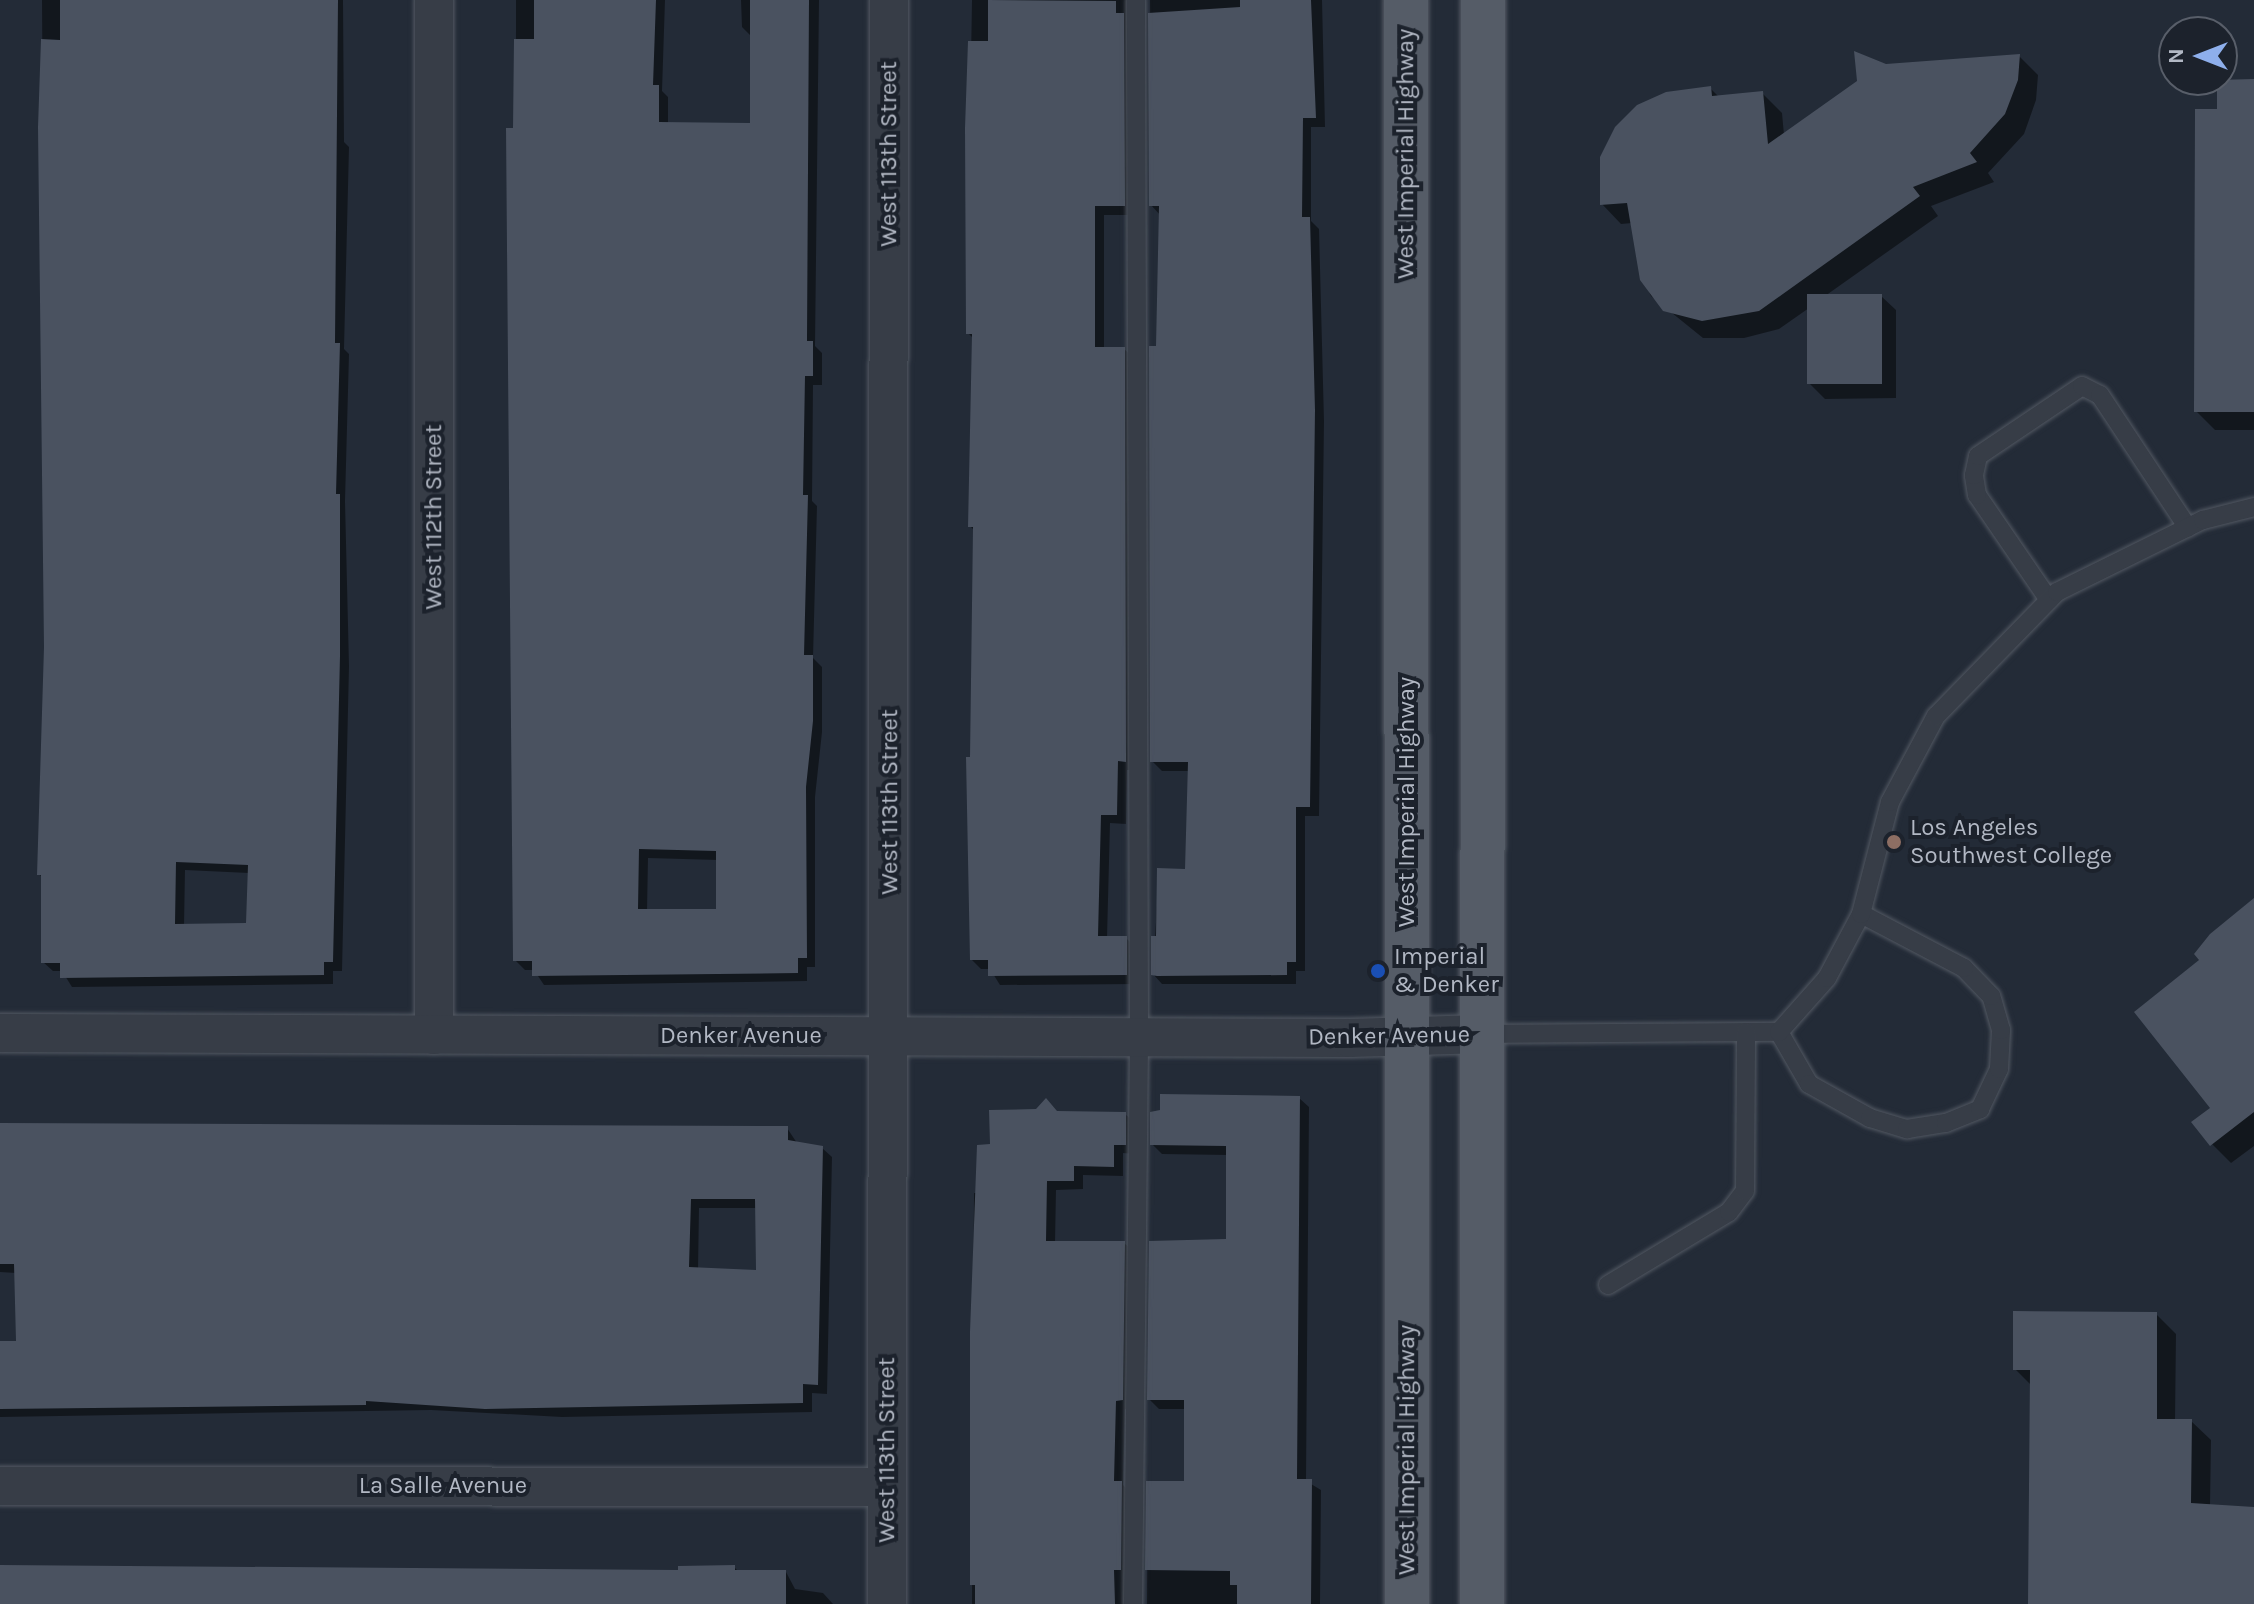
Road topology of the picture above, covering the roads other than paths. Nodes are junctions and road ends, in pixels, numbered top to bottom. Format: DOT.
graph roads {
  1 [pos="434,0"];
  2 [pos="889,0"];
  3 [pos="1136,0"];
  4 [pos="1406,0"];
  5 [pos="1483,0"];
  6 [pos="2254,507"];
  7 [pos="2188,528"];
  8 [pos="2049,600"];
  9 [pos="1861,914"];
  10 [pos="1746,1032"];
  11 [pos="1779,1032"];
  12 [pos="0,1033"];
  13 [pos="1483,1034"];
  14 [pos="434,1035"];
  15 [pos="891,1036"];
  16 [pos="1139,1037"];
  17 [pos="1407,1038"];
  18 [pos="1608,1285"];
  19 [pos="0,1486"];
  20 [pos="887,1487"];
  21 [pos="887,1604"];
  22 [pos="1133,1604"];
  23 [pos="1407,1604"];
  24 [pos="1482,1604"];
  1 -- 14 [label="street, West 112th Street"];
  2 -- 15 [label="street, West 113th Street"];
  3 -- 16 [label="lane"];
  4 -- 17 [label="main road, West Imperial Highway"];
  5 -- 13 [label="main road"];
  6 -- 7 [label="lane"];
  7 -- 8 [label="lane"];
  7 -- 8 [label="lane"];
  8 -- 9 [label="lane"];
  9 -- 11 [label="lane"];
  9 -- 11 [label="lane"];
  10 -- 11 [label="lane"];
  10 -- 13 [label="lane"];
  10 -- 18 [label="lane"];
  12 -- 14 [label="street, Denker Avenue"];
  13 -- 17 [label="street, Denker Avenue"];
  13 -- 24 [label="main road"];
  14 -- 15 [label="street, Denker Avenue"];
  15 -- 16 [label="street, Denker Avenue"];
  15 -- 20 [label="street, West 113th Street"];
  16 -- 17 [label="street, Denker Avenue"];
  16 -- 22 [label="lane"];
  17 -- 23 [label="main road, West Imperial Highway"];
  19 -- 20 [label="street, La Salle Avenue"];
  20 -- 21 [label="street, West 113th Street"];
}
